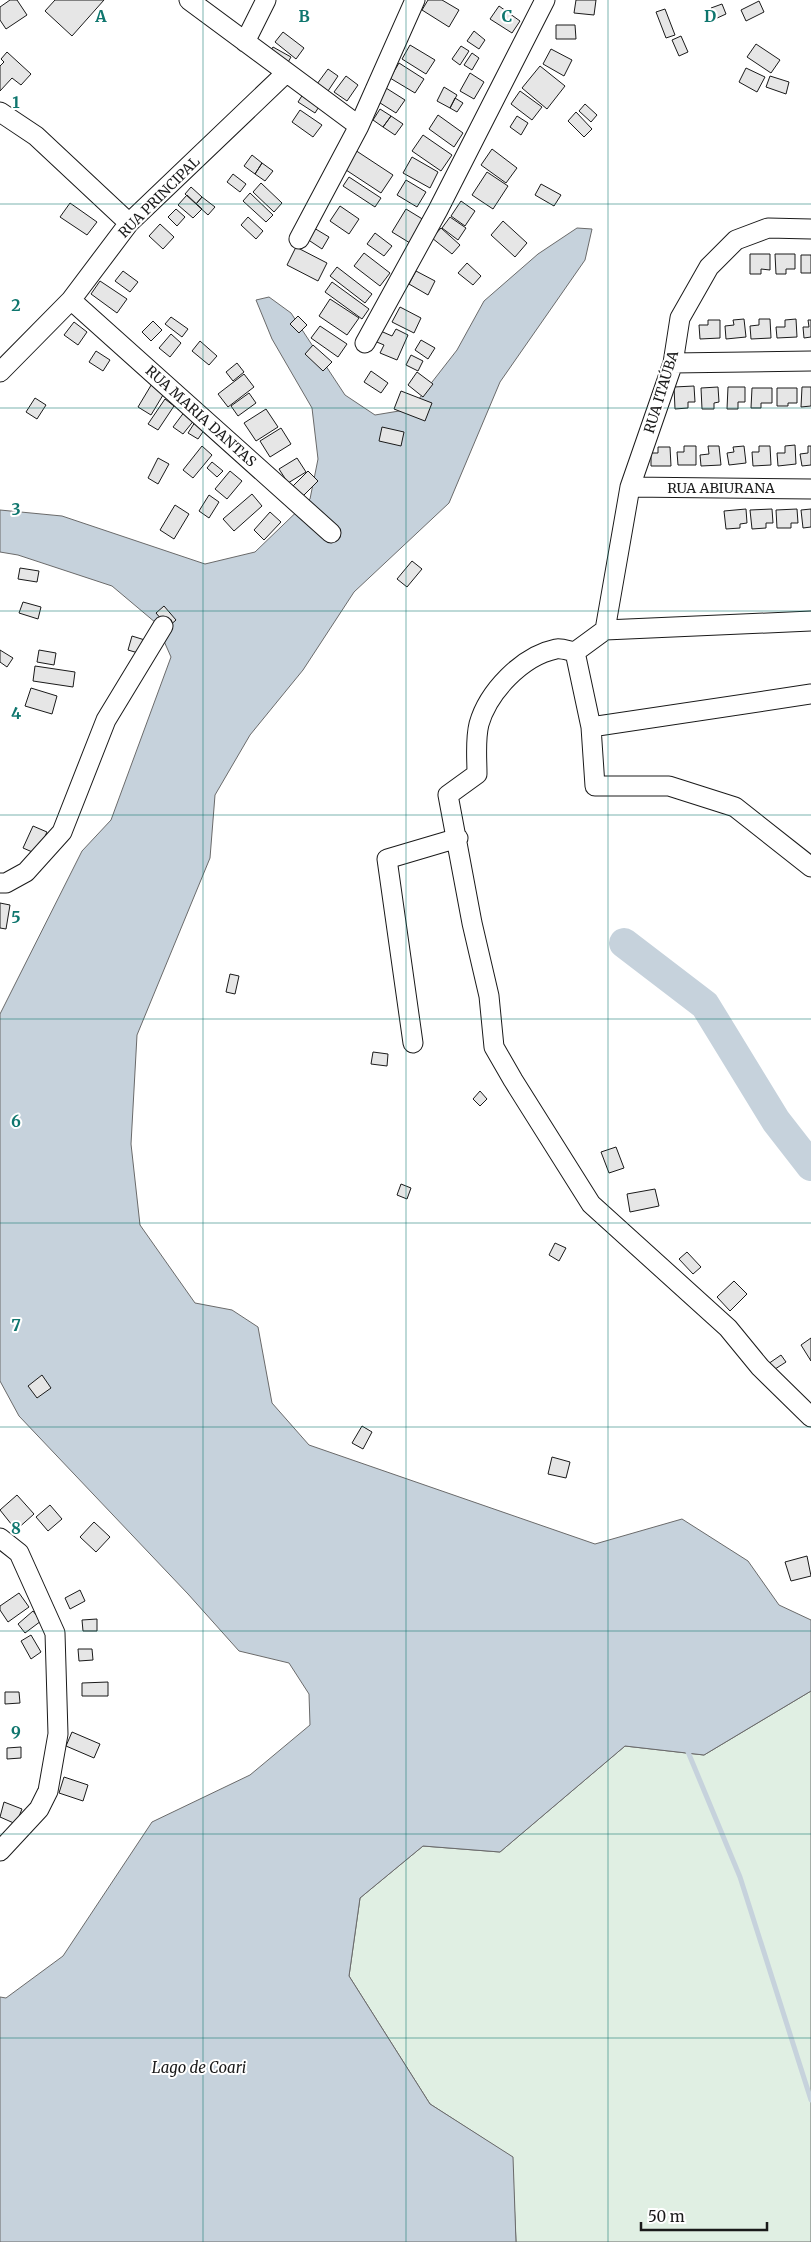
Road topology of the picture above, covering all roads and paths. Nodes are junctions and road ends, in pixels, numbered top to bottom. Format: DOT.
graph roads {
  1 [pos="189,0"];
  2 [pos="266,0"];
  3 [pos="415,0"];
  4 [pos="545,0"];
  5 [pos="245,42"];
  6 [pos="286,73"];
  7 [pos="0,112"];
  8 [pos="359,126"];
  9 [pos="130,223"];
  10 [pos="811,229"];
  11 [pos="299,238"];
  12 [pos="71,300"];
  13 [pos="365,343"];
  14 [pos="811,361"];
  15 [pos="673,363"];
  16 [pos="0,372"];
  17 [pos="630,487"];
  18 [pos="811,489"];
  19 [pos="330,533"];
  20 [pos="811,620"];
  21 [pos="163,626"];
  22 [pos="605,630"];
  23 [pos="575,652"];
  24 [pos="811,694"];
  25 [pos="591,727"];
  26 [pos="458,838"];
  27 [pos="811,867"];
  28 [pos="0,883"];
  29 [pos="413,1043"];
  30 [pos="811,1417"];
  31 [pos="0,1538"];
  32 [pos="0,1851"];
  1 -- 5 [label="street"];
  2 -- 5 [label="street"];
  3 -- 8 [label="street"];
  4 -- 13 [label="street"];
  5 -- 6 [label="street"];
  6 -- 8 [label="street"];
  6 -- 9 [label="street, RUA PRINCIPAL"];
  7 -- 9 [label="street"];
  8 -- 11 [label="street"];
  9 -- 12 [label="street, RUA PRINCIPAL"];
  10 -- 15 [label="street, RUA ITAÚBA"];
  12 -- 16 [label="street, RUA PRINCIPAL"];
  12 -- 19 [label="street, RUA MARIA DANTAS"];
  14 -- 15 [label="street"];
  15 -- 17 [label="street, RUA ITAÚBA"];
  17 -- 18 [label="street, RUA ABIURANA"];
  17 -- 22 [label="street, RUA ITAÚBA"];
  20 -- 22 [label="street"];
  21 -- 28 [label="street"];
  22 -- 23 [label="street"];
  23 -- 25 [label="street"];
  23 -- 26 [label="street"];
  24 -- 25 [label="street"];
  25 -- 27 [label="street"];
  26 -- 29 [label="street"];
  26 -- 30 [label="street"];
  31 -- 32 [label="street"];
}
